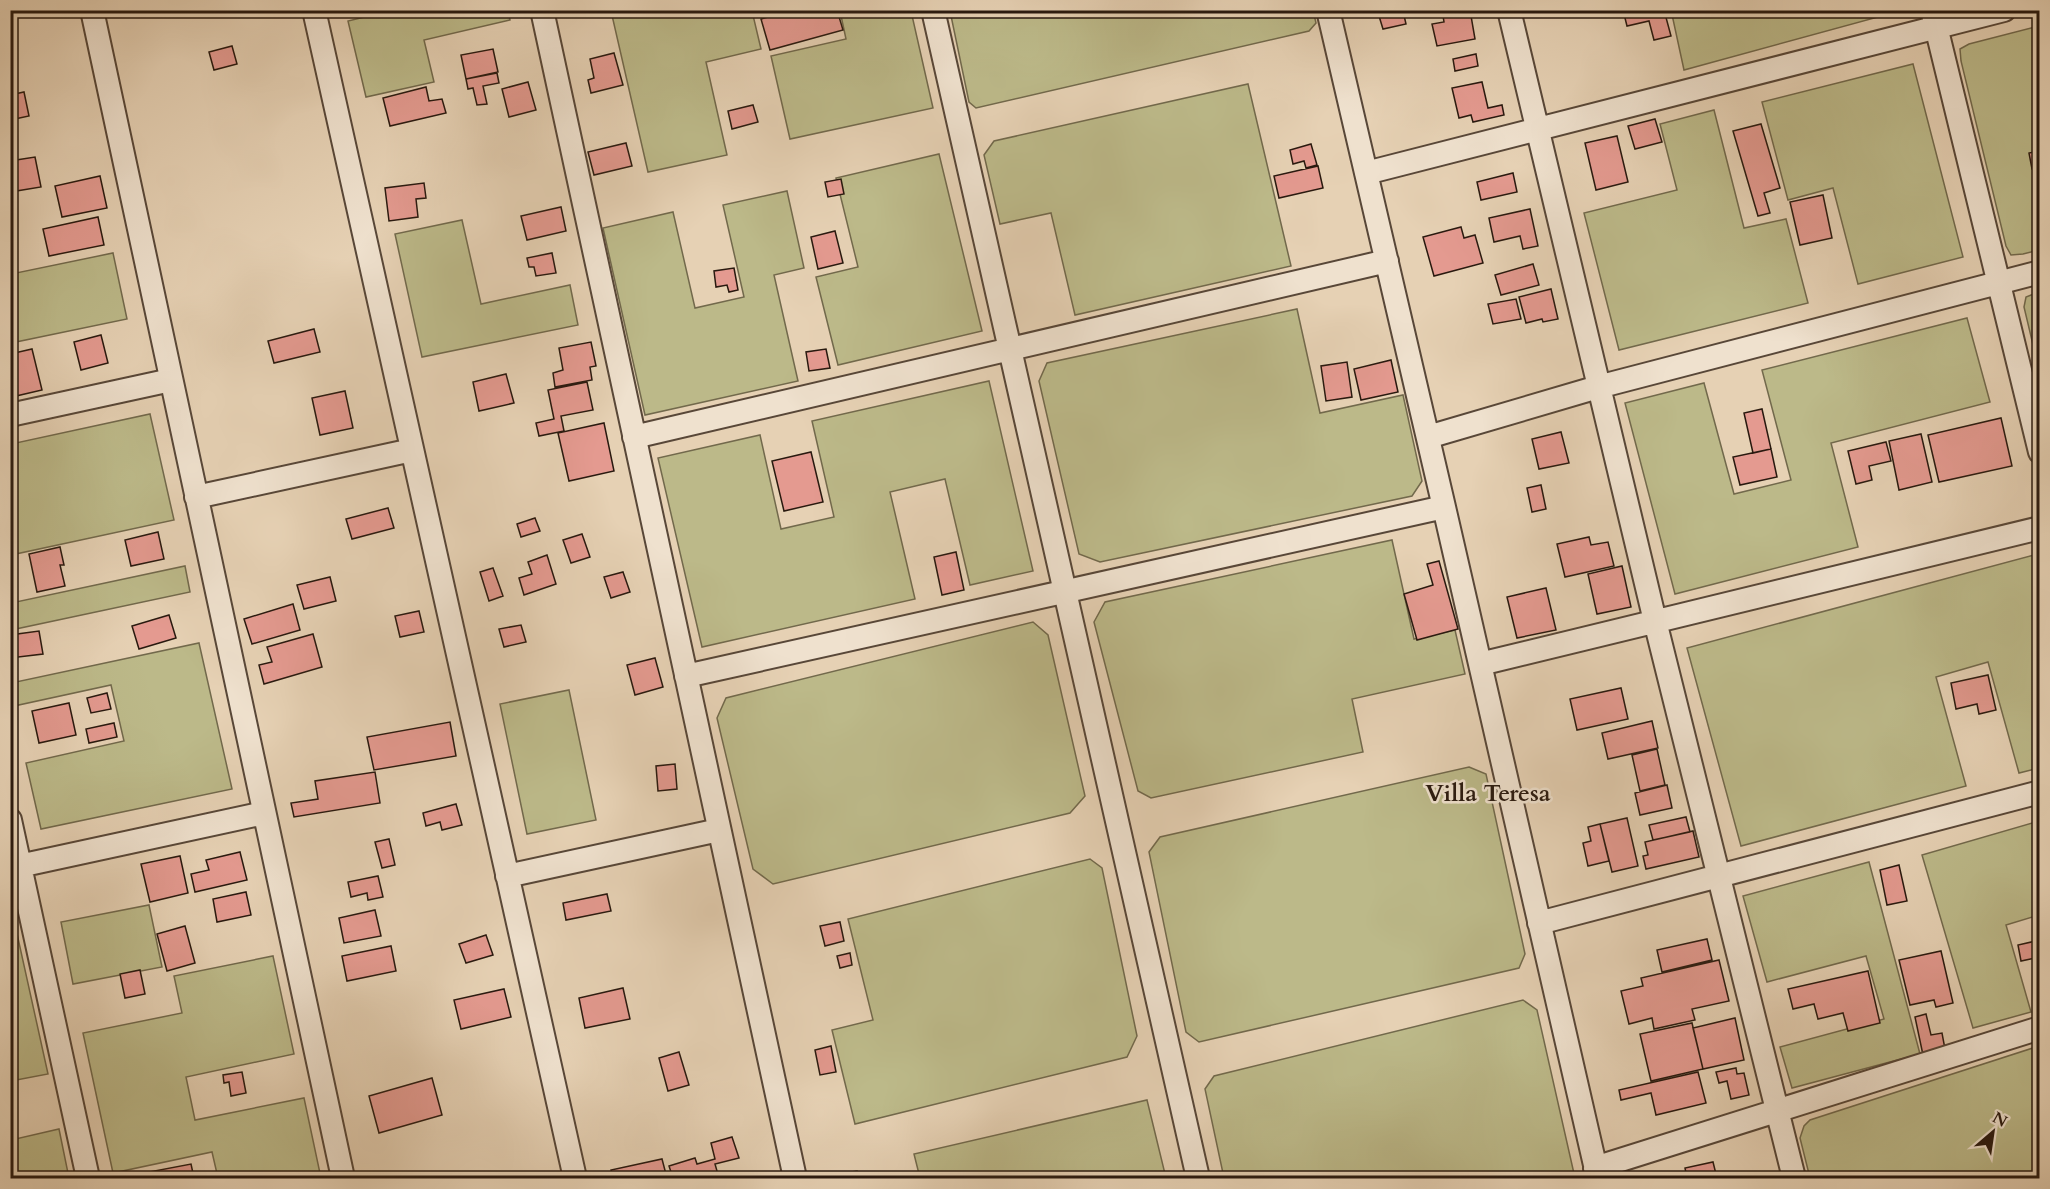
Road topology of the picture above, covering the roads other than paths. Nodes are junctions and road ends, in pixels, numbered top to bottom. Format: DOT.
graph roads {
  1 [pos="92,10"];
  2 [pos="314,10"];
  3 [pos="542,10"];
  4 [pos="933,10"];
  5 [pos="1328,10"];
  6 [pos="1509,10"];
  7 [pos="2004,10"];
  8 [pos="1934,19"];
  9 [pos="1537,130"];
  10 [pos="1366,174"];
  11 [pos="1387,261"];
  12 [pos="2040,272"];
  13 [pos="1998,283"];
  14 [pos="1010,349"];
  15 [pos="171,380"];
  16 [pos="1598,387"];
  17 [pos="10,415"];
  18 [pos="1428,437"];
  19 [pos="634,438"];
  20 [pos="412,450"];
  21 [pos="2040,452"];
  22 [pos="196,497"];
  23 [pos="1444,507"];
  24 [pos="2040,528"];
  25 [pos="1065,591"];
  26 [pos="1655,621"];
  27 [pos="1480,664"];
  28 [pos="686,676"];
  29 [pos="2040,792"];
  30 [pos="264,813"];
  31 [pos="10,820"];
  32 [pos="719,830"];
  33 [pos="16,867"];
  34 [pos="507,876"];
  35 [pos="1718,876"];
  36 [pos="1539,923"];
  37 [pos="2040,1028"];
  38 [pos="1777,1111"];
  39 [pos="1597,1173"];
  40 [pos="88,1179"];
  41 [pos="343,1179"];
  42 [pos="575,1179"];
  43 [pos="795,1179"];
  44 [pos="1198,1179"];
  45 [pos="1794,1179"];
  1 -- 15 [label="street"];
  2 -- 20 [label="street"];
  3 -- 19 [label="street"];
  4 -- 14 [label="street"];
  5 -- 10 [label="street"];
  6 -- 9 [label="street"];
  7 -- 8 [label="street"];
  8 -- 9 [label="street"];
  8 -- 13 [label="street"];
  9 -- 10 [label="street"];
  9 -- 16 [label="street"];
  10 -- 11 [label="street"];
  11 -- 14 [label="street"];
  11 -- 18 [label="street"];
  12 -- 13 [label="street"];
  13 -- 16 [label="street"];
  13 -- 21 [label="street"];
  14 -- 19 [label="street"];
  14 -- 25 [label="street"];
  15 -- 17 [label="street"];
  15 -- 22 [label="street"];
  16 -- 18 [label="street"];
  16 -- 26 [label="street"];
  18 -- 23 [label="street"];
  19 -- 28 [label="street"];
  20 -- 22 [label="street"];
  20 -- 34 [label="street"];
  22 -- 30 [label="street"];
  23 -- 25 [label="street"];
  23 -- 27 [label="street"];
  24 -- 26 [label="street"];
  25 -- 28 [label="street"];
  25 -- 44 [label="street"];
  26 -- 27 [label="street"];
  26 -- 35 [label="street"];
  27 -- 36 [label="street"];
  28 -- 32 [label="street"];
  29 -- 35 [label="street"];
  30 -- 33 [label="street"];
  30 -- 41 [label="street"];
  31 -- 33 [label="street"];
  32 -- 34 [label="street"];
  32 -- 43 [label="street"];
  33 -- 40 [label="street"];
  34 -- 42 [label="street"];
  35 -- 36 [label="street"];
  35 -- 38 [label="street"];
  36 -- 39 [label="street"];
  37 -- 38 [label="street"];
  38 -- 39 [label="street"];
  38 -- 45 [label="street"];
}
